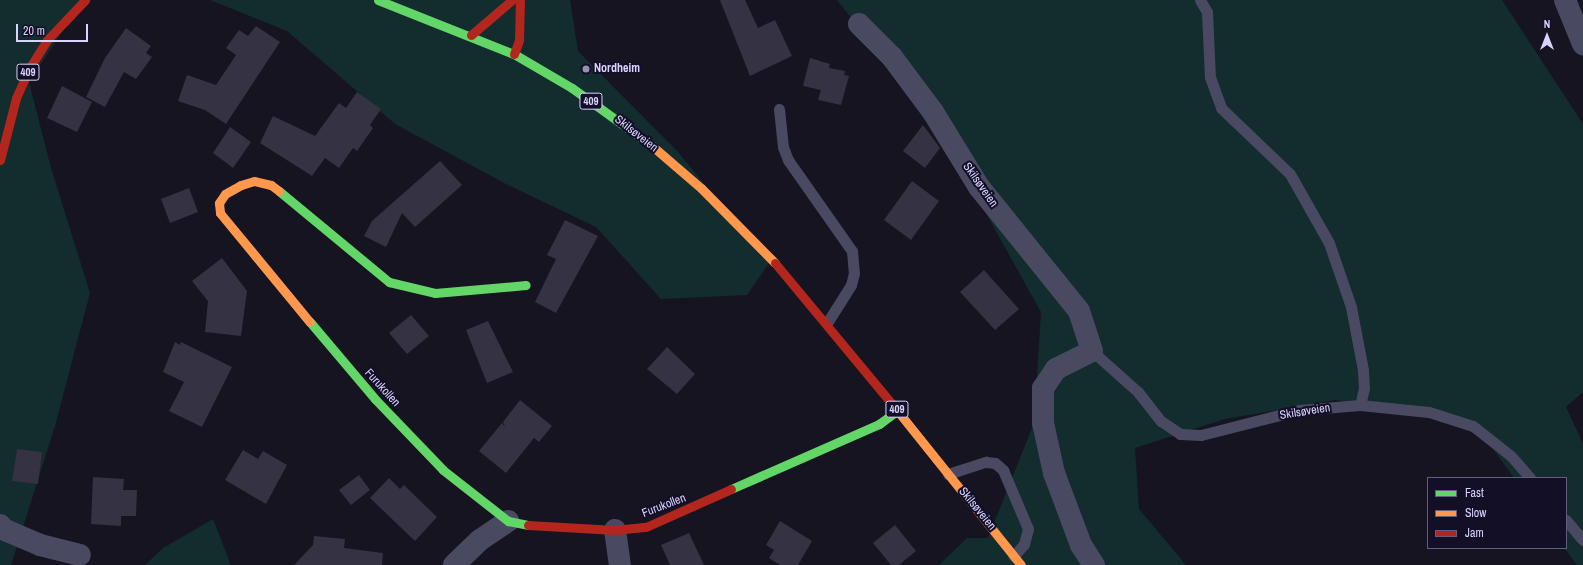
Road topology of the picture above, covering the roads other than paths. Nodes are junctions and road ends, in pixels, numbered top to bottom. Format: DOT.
graph roads {
  1 [pos="85,0"];
  2 [pos="378,0"];
  3 [pos="512,0"];
  4 [pos="520,0"];
  5 [pos="1200,0"];
  6 [pos="1565,0"];
  7 [pos="859,24"];
  8 [pos="471,35"];
  9 [pos="1583,44"];
  10 [pos="514,54"];
  11 [pos="779,109"];
  12 [pos="0,160"];
  13 [pos="526,285"];
  14 [pos="827,322"];
  15 [pos="1092,351"];
  16 [pos="1360,405"];
  17 [pos="898,410"];
  18 [pos="948,474"];
  19 [pos="1529,477"];
  20 [pos="1567,521"];
  21 [pos="508,522"];
  22 [pos="0,525"];
  23 [pos="615,530"];
  24 [pos="1583,540"];
  25 [pos="80,555"];
  26 [pos="1014,556"];
  27 [pos="454,565"];
  28 [pos="620,565"];
  29 [pos="1022,565"];
  30 [pos="1094,565"];
  1 -- 12 [label="street, 409"];
  2 -- 8 [label="street, Skilsøveien / 409"];
  3 -- 8 [label="street"];
  4 -- 10 [label="street"];
  5 -- 16 [label="lane"];
  6 -- 9 [label="street"];
  7 -- 15 [label="street, Skilsøveien"];
  8 -- 10 [label="street, Skilsøveien / 409"];
  10 -- 14 [label="street, Skilsøveien / 409"];
  11 -- 14 [label="lane"];
  13 -- 21 [label="street, Furukollen"];
  14 -- 17 [label="street, Skilsøveien / 409"];
  15 -- 16 [label="lane, Skilsøveien"];
  15 -- 30 [label="street"];
  16 -- 19 [label="lane, Skilsøveien"];
  17 -- 18 [label="street, Skilsøveien / 409"];
  17 -- 23 [label="street, Furukollen"];
  18 -- 26 [label="street, Skilsøveien / 409"];
  18 -- 26 [label="lane"];
  20 -- 24 [label="lane"];
  21 -- 23 [label="street, Furukollen"];
  21 -- 27 [label="street"];
  22 -- 25 [label="street"];
  23 -- 28 [label="street"];
  26 -- 29 [label="street, Skilsøveien / 409"];
}
